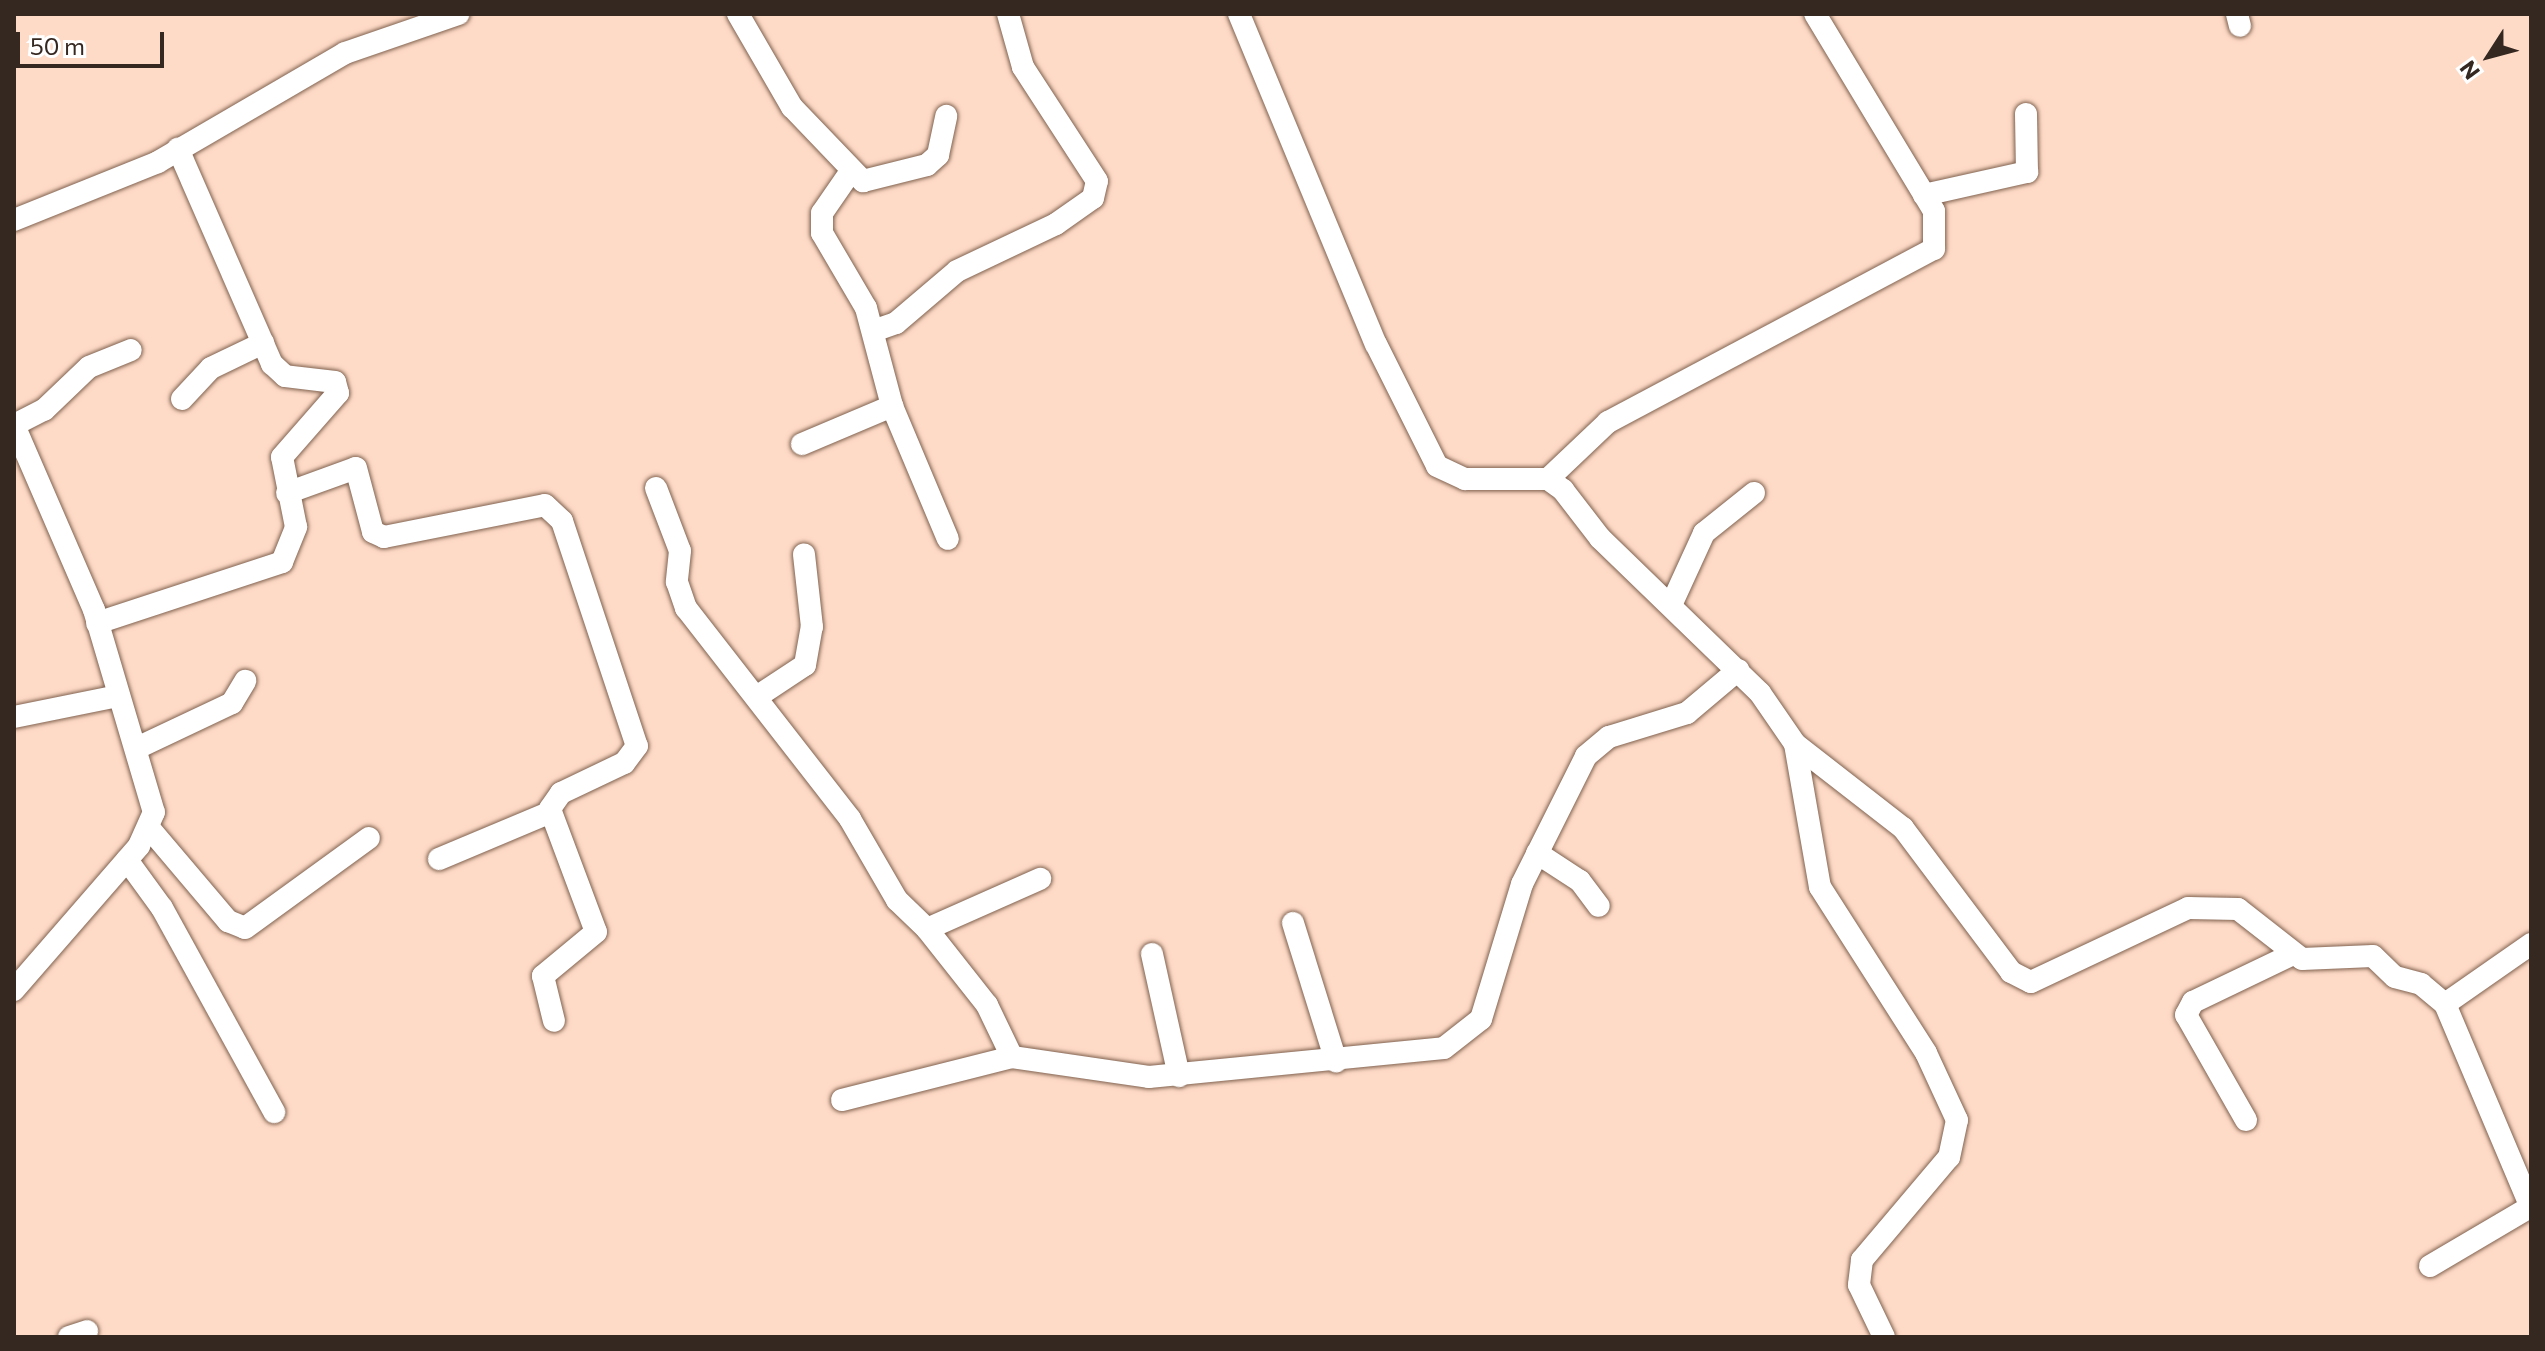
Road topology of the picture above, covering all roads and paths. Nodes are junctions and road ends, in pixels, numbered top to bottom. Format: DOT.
graph roads {
  1 [pos="458,14"];
  2 [pos="738,14"];
  3 [pos="1008,14"];
  4 [pos="1239,14"];
  5 [pos="1815,14"];
  6 [pos="2026,114"];
  7 [pos="946,116"];
  8 [pos="178,149"];
  9 [pos="849,174"];
  10 [pos="1924,195"];
  11 [pos="14,220"];
  12 [pos="873,331"];
  13 [pos="263,343"];
  14 [pos="131,350"];
  15 [pos="182,399"];
  16 [pos="892,406"];
  17 [pos="14,425"];
  18 [pos="802,444"];
  19 [pos="1548,479"];
  20 [pos="656,488"];
  21 [pos="287,493"];
  22 [pos="1754,493"];
  23 [pos="948,539"];
  24 [pos="804,554"];
  25 [pos="1672,603"];
  26 [pos="97,623"];
  27 [pos="1738,670"];
  28 [pos="245,681"];
  29 [pos="118,696"];
  30 [pos="758,696"];
  31 [pos="14,717"];
  32 [pos="1795,744"];
  33 [pos="137,748"];
  34 [pos="551,812"];
  35 [pos="150,829"];
  36 [pos="369,838"];
  37 [pos="1537,853"];
  38 [pos="439,859"];
  39 [pos="127,860"];
  40 [pos="1040,879"];
  41 [pos="1599,906"];
  42 [pos="1293,923"];
  43 [pos="927,929"];
  44 [pos="2531,944"];
  45 [pos="1152,954"];
  46 [pos="2291,955"];
  47 [pos="14,990"];
  48 [pos="2445,1004"];
  49 [pos="554,1021"];
  50 [pos="1012,1057"];
  51 [pos="1336,1061"];
  52 [pos="1179,1076"];
  53 [pos="842,1100"];
  54 [pos="274,1112"];
  55 [pos="2246,1120"];
  56 [pos="2531,1208"];
  57 [pos="2430,1266"];
  58 [pos="1884,1337"];
  1 -- 8 [label="street"];
  2 -- 9 [label="street"];
  3 -- 12 [label="street"];
  4 -- 19 [label="street"];
  5 -- 10 [label="street"];
  6 -- 10 [label="street"];
  7 -- 9 [label="street"];
  8 -- 11 [label="street"];
  8 -- 13 [label="street"];
  9 -- 12 [label="street"];
  10 -- 19 [label="street"];
  12 -- 16 [label="street"];
  13 -- 15 [label="street"];
  13 -- 21 [label="street"];
  14 -- 17 [label="street"];
  16 -- 18 [label="street"];
  16 -- 23 [label="street"];
  17 -- 26 [label="street"];
  19 -- 25 [label="street"];
  20 -- 30 [label="street"];
  21 -- 26 [label="street"];
  21 -- 34 [label="street"];
  22 -- 25 [label="street"];
  24 -- 30 [label="street"];
  25 -- 27 [label="street"];
  26 -- 29 [label="street"];
  27 -- 32 [label="street"];
  27 -- 37 [label="street"];
  28 -- 33 [label="street"];
  29 -- 31 [label="street"];
  29 -- 33 [label="street"];
  30 -- 43 [label="street"];
  32 -- 46 [label="street"];
  32 -- 58 [label="street"];
  33 -- 35 [label="street"];
  34 -- 38 [label="street"];
  34 -- 49 [label="street"];
  35 -- 36 [label="street"];
  35 -- 39 [label="street"];
  37 -- 41 [label="street"];
  37 -- 51 [label="street"];
  39 -- 47 [label="street"];
  39 -- 54 [label="street"];
  40 -- 43 [label="street"];
  42 -- 51 [label="street"];
  43 -- 50 [label="street"];
  44 -- 48 [label="street"];
  45 -- 52 [label="street"];
  46 -- 48 [label="street"];
  46 -- 55 [label="street"];
  48 -- 56 [label="street"];
  50 -- 52 [label="street"];
  50 -- 53 [label="street"];
  51 -- 52 [label="street"];
  56 -- 57 [label="street"];
}
